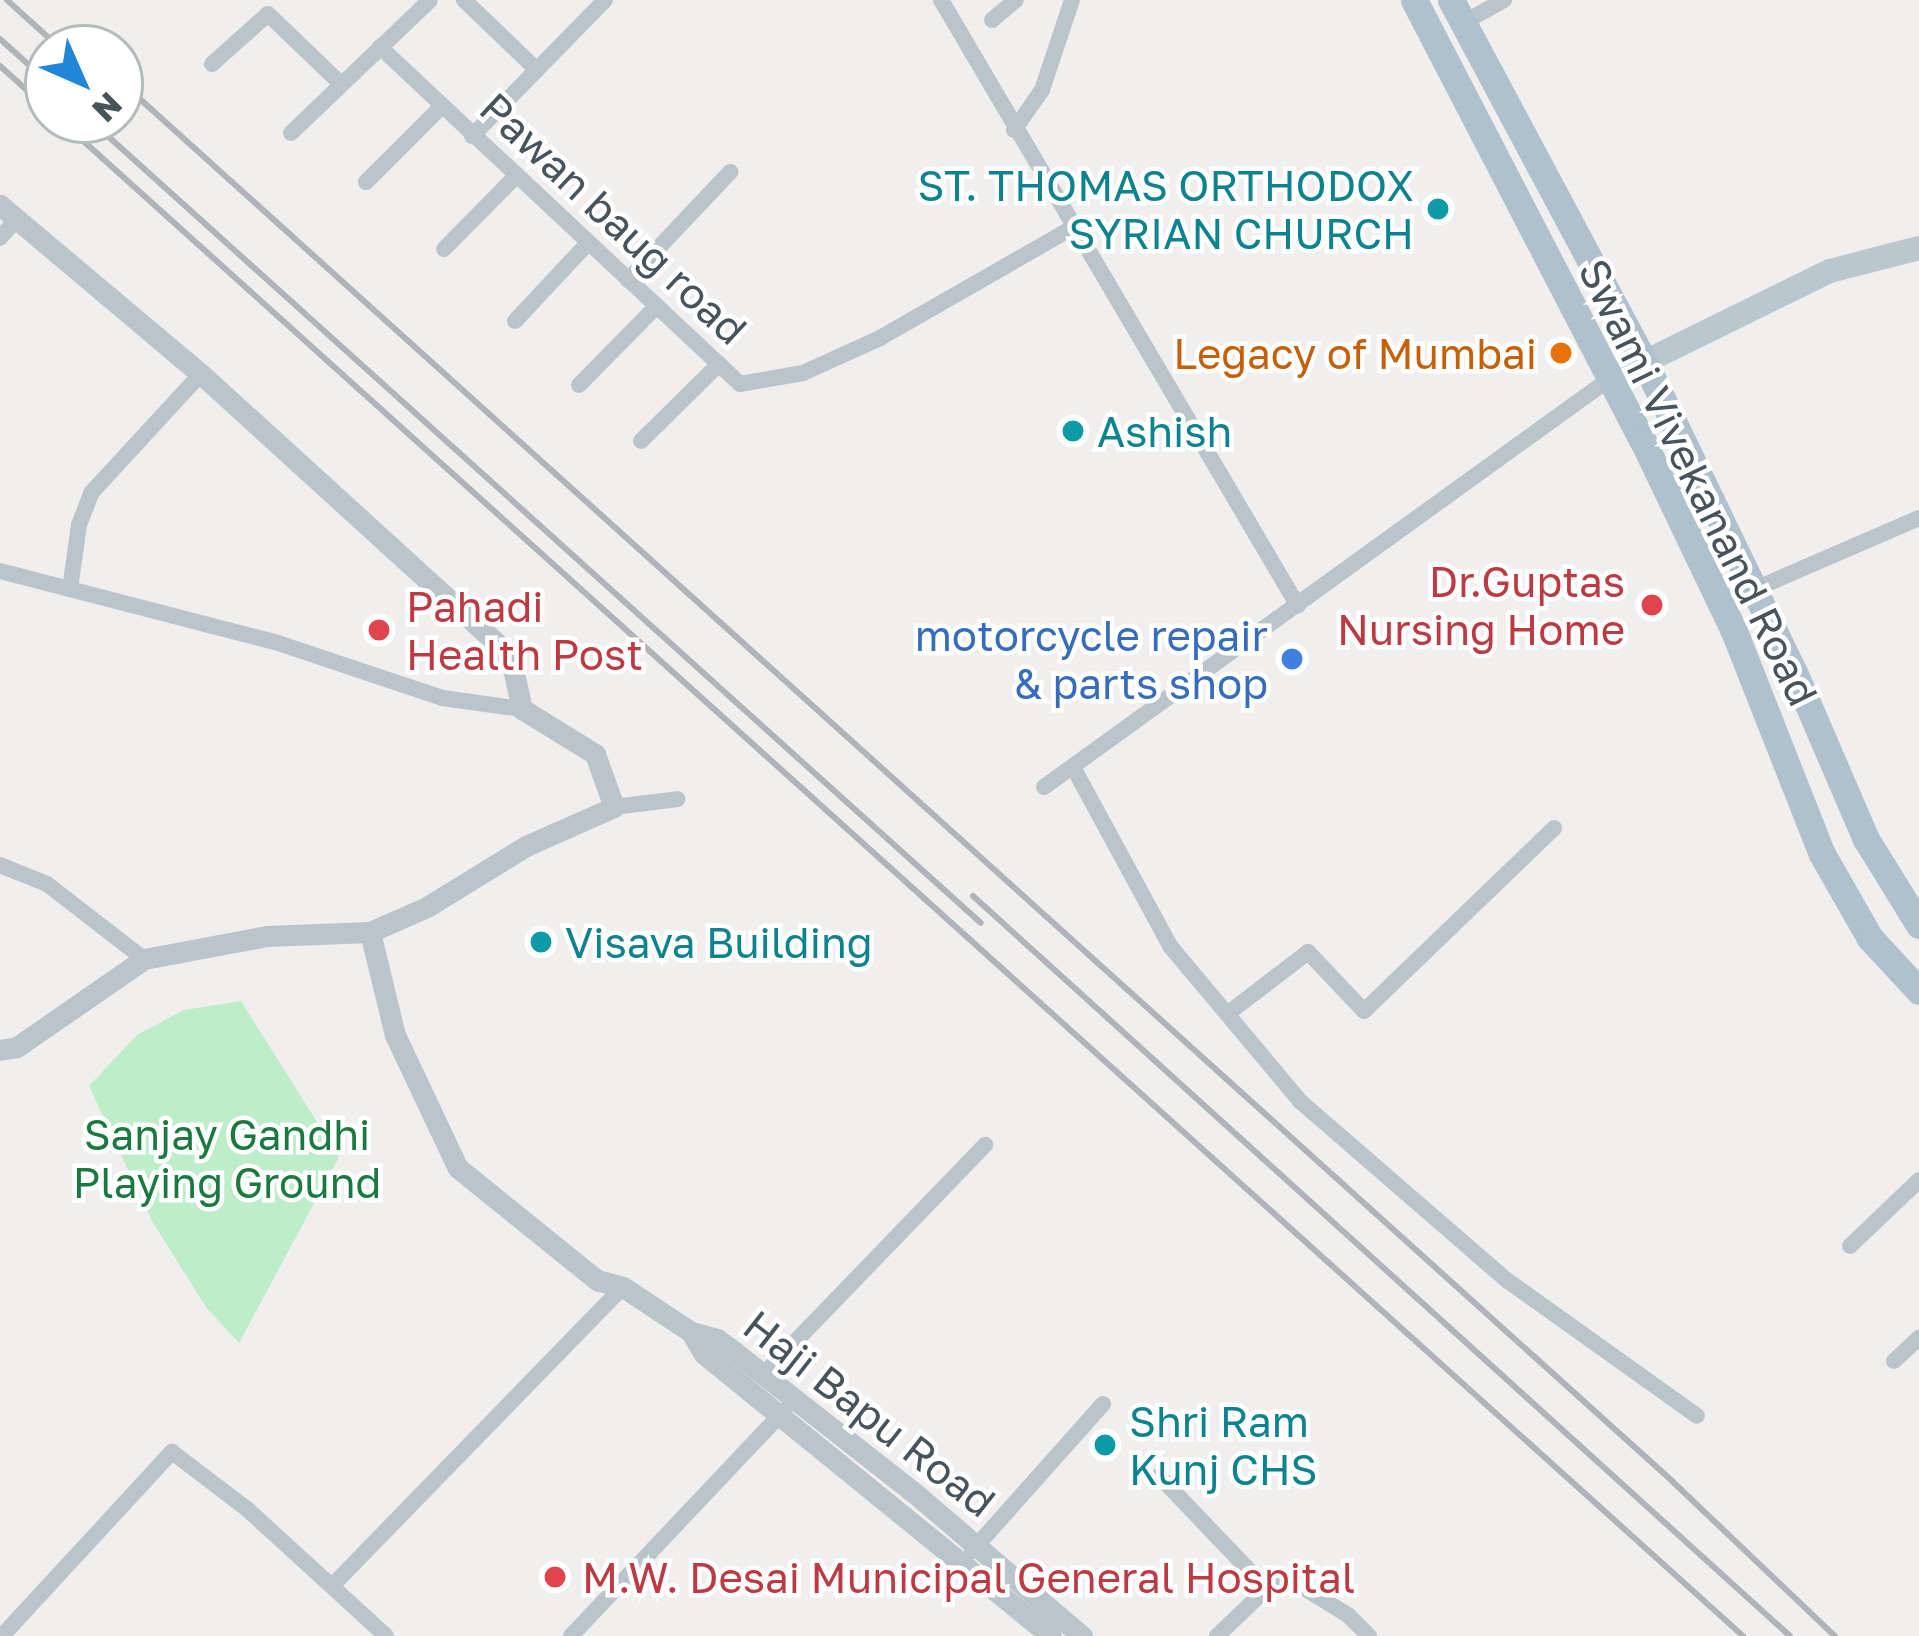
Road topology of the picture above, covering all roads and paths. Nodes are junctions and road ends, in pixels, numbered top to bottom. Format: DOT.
graph roads {
  1 [pos="430,0"];
  2 [pos="464,0"];
  3 [pos="941,0"];
  4 [pos="1016,0"];
  5 [pos="1072,0"];
  6 [pos="1414,0"];
  7 [pos="1504,0"];
  8 [pos="601,1"];
  9 [pos="1457,11"];
  10 [pos="992,20"];
  11 [pos="380,47"];
  12 [pos="212,64"];
  13 [pos="537,70"];
  14 [pos="340,83"];
  15 [pos="441,107"];
  16 [pos="1014,130"];
  17 [pos="291,133"];
  18 [pos="472,136"];
  19 [pos="730,172"];
  20 [pos="516,176"];
  21 [pos="366,182"];
  22 [pos="8,212"];
  23 [pos="1074,227"];
  24 [pos="0,238"];
  25 [pos="588,243"];
  26 [pos="1919,248"];
  27 [pos="444,249"];
  28 [pos="628,280"];
  29 [pos="657,306"];
  30 [pos="515,321"];
  31 [pos="1645,363"];
  32 [pos="719,364"];
  33 [pos="201,374"];
  34 [pos="1608,380"];
  35 [pos="579,385"];
  36 [pos="641,441"];
  37 [pos="1919,518"];
  38 [pos="0,571"];
  39 [pos="70,589"];
  40 [pos="1754,590"];
  41 [pos="1298,606"];
  42 [pos="522,709"];
  43 [pos="1072,767"];
  44 [pos="1044,787"];
  45 [pos="678,799"];
  46 [pos="614,807"];
  47 [pos="1554,828"];
  48 [pos="0,865"];
  49 [pos="1919,926"];
  50 [pos="370,932"];
  51 [pos="144,959"];
  52 [pos="1919,991"];
  53 [pos="1227,1014"];
  54 [pos="8,1048"];
  55 [pos="0,1069"];
  56 [pos="985,1145"];
  57 [pos="1919,1180"];
  58 [pos="1850,1246"];
  59 [pos="623,1287"];
  60 [pos="1919,1338"];
  61 [pos="726,1358"];
  62 [pos="1894,1361"];
  63 [pos="764,1375"];
  64 [pos="1103,1404"];
  65 [pos="788,1407"];
  66 [pos="1697,1416"];
  67 [pos="1159,1476"];
  68 [pos="970,1553"];
  69 [pos="332,1586"];
  70 [pos="1268,1590"];
  71 [pos="2,1636"];
  72 [pos="386,1636"];
  73 [pos="571,1636"];
  74 [pos="1052,1636"];
  75 [pos="1082,1636"];
  76 [pos="1217,1636"];
  77 [pos="1369,1636"];
  1 -- 11 [label="street"];
  2 -- 13 [label="street"];
  3 -- 16 [label="street"];
  4 -- 10 [label="street"];
  5 -- 16 [label="street"];
  6 -- 34 [label="main road, Swami Vivekanand Road"];
  7 -- 9 [label="street"];
  8 -- 13 [label="street"];
  9 -- 31 [label="main road, Swami Vivekanand Road"];
  11 -- 14 [label="street"];
  11 -- 15 [label="street, Pawan baug road"];
  12 -- 14 [label="street"];
  13 -- 18 [label="street"];
  14 -- 17 [label="street"];
  15 -- 18 [label="street, Pawan baug road"];
  15 -- 21 [label="street"];
  16 -- 23 [label="street"];
  18 -- 20 [label="street, Pawan baug road"];
  19 -- 28 [label="street"];
  20 -- 25 [label="street, Pawan baug road"];
  20 -- 27 [label="street"];
  22 -- 24 [label="street"];
  22 -- 33 [label="street"];
  23 -- 32 [label="street, Pawan baug road"];
  23 -- 41 [label="street"];
  25 -- 28 [label="street, Pawan baug road"];
  25 -- 30 [label="street"];
  26 -- 31 [label="main road"];
  28 -- 29 [label="street, Pawan baug road"];
  29 -- 32 [label="street, Pawan baug road"];
  29 -- 35 [label="street"];
  31 -- 34 [label="main road"];
  31 -- 40 [label="main road, Swami Vivekanand Road"];
  32 -- 36 [label="street"];
  33 -- 39 [label="street"];
  33 -- 42 [label="street"];
  34 -- 41 [label="street"];
  34 -- 52 [label="main road, Swami Vivekanand Road"];
  37 -- 40 [label="street"];
  38 -- 39 [label="street"];
  39 -- 42 [label="street"];
  40 -- 49 [label="main road, Swami Vivekanand Road"];
  41 -- 43 [label="street"];
  42 -- 46 [label="street"];
  43 -- 44 [label="street"];
  43 -- 53 [label="street"];
  45 -- 46 [label="street"];
  46 -- 50 [label="street"];
  47 -- 53 [label="street"];
  48 -- 51 [label="street"];
  50 -- 51 [label="street"];
  50 -- 59 [label="street, Haji Bapu Road"];
  51 -- 54 [label="street"];
  53 -- 66 [label="street"];
  54 -- 55 [label="street"];
  56 -- 63 [label="street"];
  57 -- 58 [label="street"];
  59 -- 61 [label="street, Haji Bapu Road"];
  59 -- 69 [label="street"];
  60 -- 62 [label="street"];
  61 -- 63 [label="street, Haji Bapu Road"];
  61 -- 65 [label="street, Haji Bapu Road"];
  63 -- 65 [label="street, Haji Bapu Road"];
  64 -- 68 [label="street"];
  65 -- 68 [label="street, Haji Bapu Road"];
  65 -- 73 [label="street"];
  67 -- 70 [label="street"];
  68 -- 74 [label="street, Haji Bapu Road"];
  68 -- 75 [label="street, Haji Bapu Road"];
  69 -- 71 [label="street"];
  69 -- 72 [label="street"];
  70 -- 76 [label="street"];
  70 -- 77 [label="street"];
}
